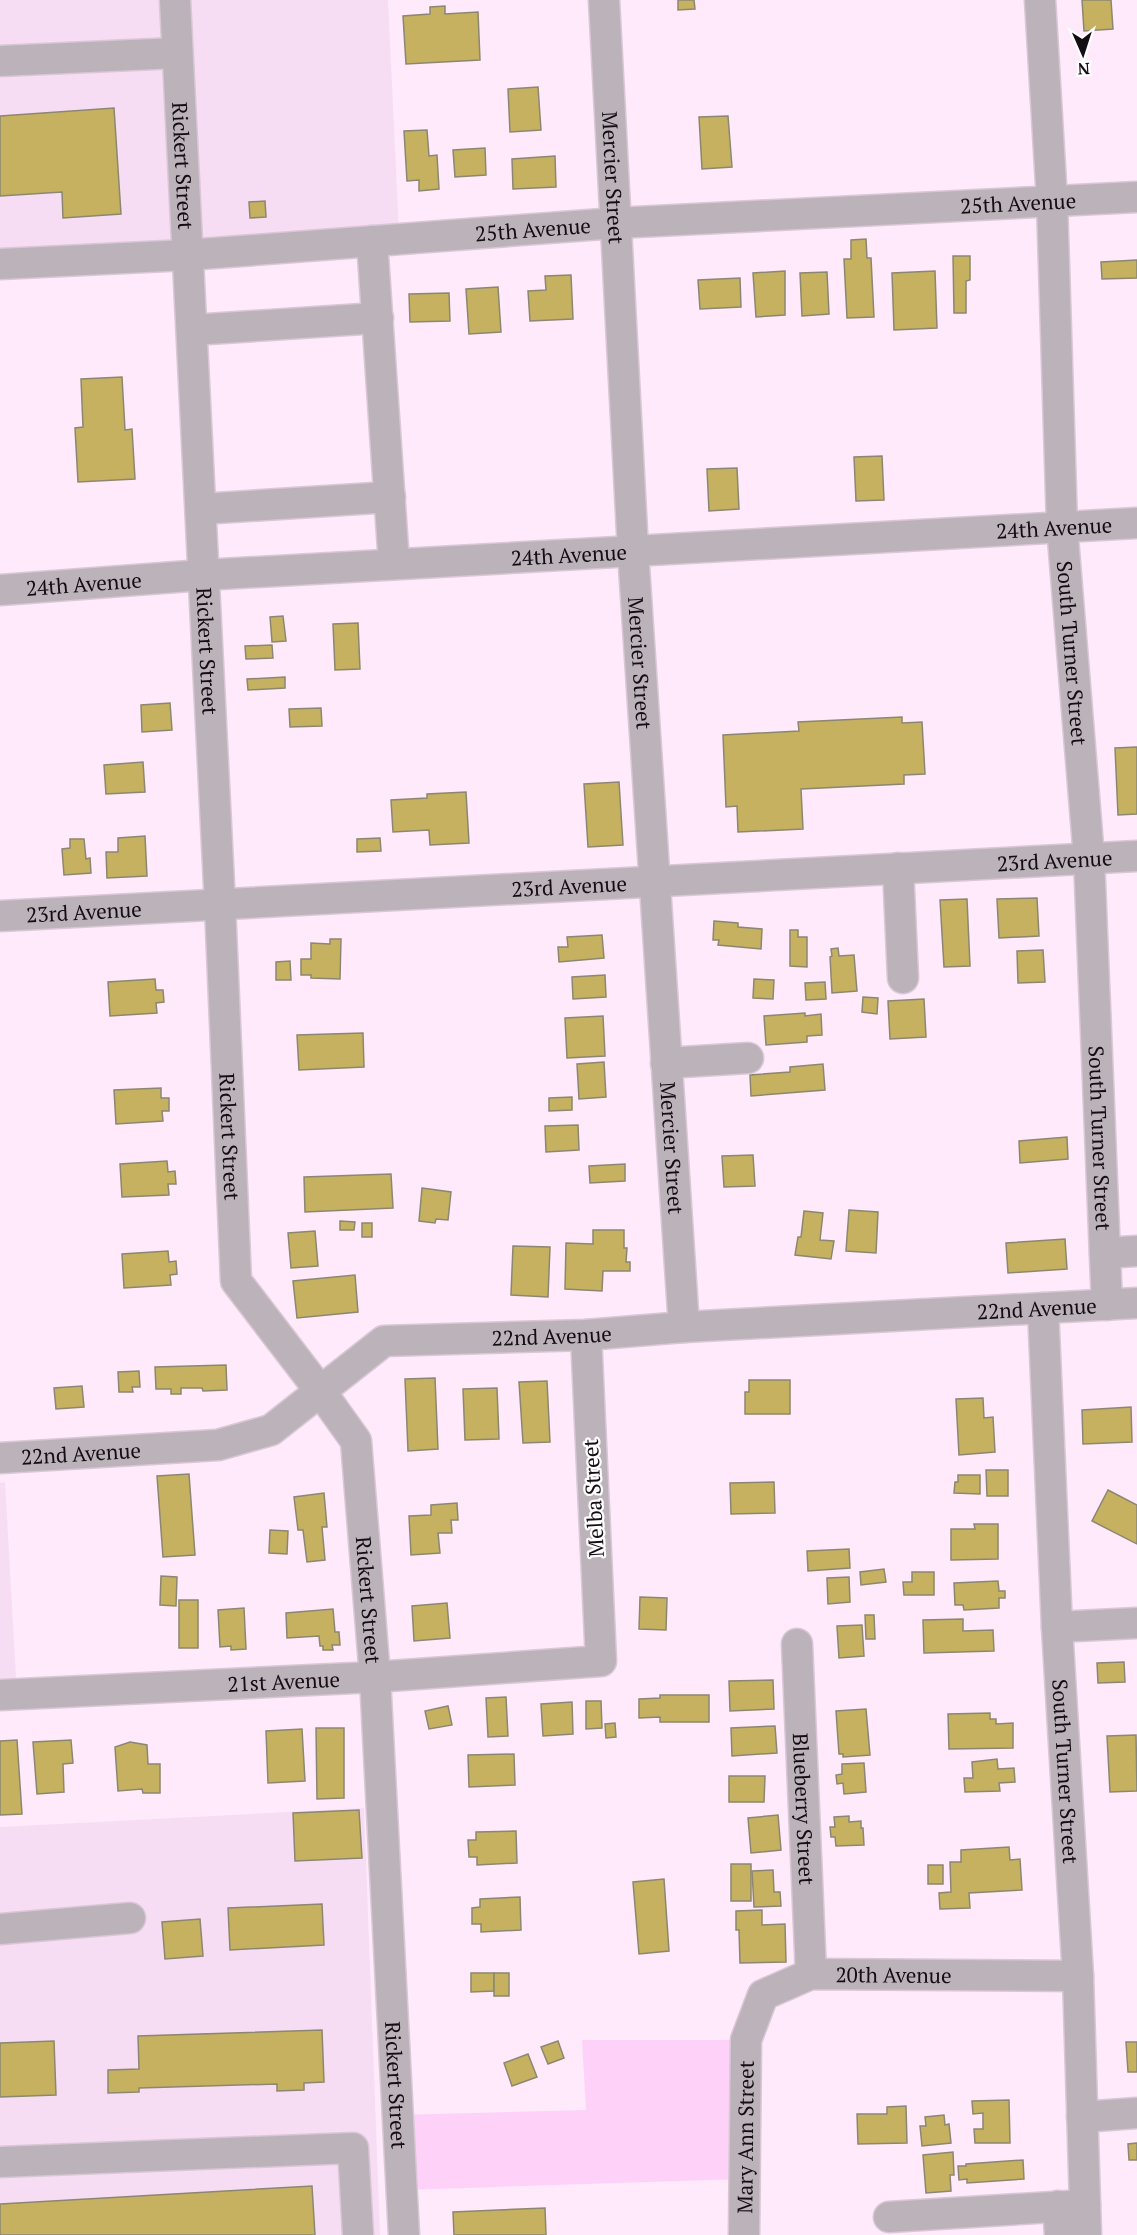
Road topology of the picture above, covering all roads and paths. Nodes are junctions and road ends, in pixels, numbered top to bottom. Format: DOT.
graph roads {
  1 [pos="175,0"];
  2 [pos="604,0"];
  3 [pos="1040,0"];
  4 [pos="177,53"];
  5 [pos="0,61"];
  6 [pos="1137,197"];
  7 [pos="1052,201"];
  8 [pos="616,223"];
  9 [pos="372,241"];
  10 [pos="187,255"];
  11 [pos="0,264"];
  12 [pos="378,318"];
  13 [pos="192,330"];
  14 [pos="390,497"];
  15 [pos="201,509"];
  16 [pos="1137,523"];
  17 [pos="1062,526"];
  18 [pos="633,551"];
  19 [pos="394,564"];
  20 [pos="203,575"];
  21 [pos="0,590"];
  22 [pos="1137,856"];
  23 [pos="1089,858"];
  24 [pos="898,868"];
  25 [pos="654,880"];
  26 [pos="220,905"];
  27 [pos="0,916"];
  28 [pos="903,978"];
  29 [pos="748,1058"];
  30 [pos="666,1063"];
  31 [pos="1137,1251"];
  32 [pos="1105,1253"];
  33 [pos="1137,1303"];
  34 [pos="1107,1305"];
  35 [pos="1042,1308"];
  36 [pos="684,1327"];
  37 [pos="586,1335"];
  38 [pos="321,1392"];
  39 [pos="0,1458"];
  40 [pos="1137,1623"];
  41 [pos="1057,1626"];
  42 [pos="797,1644"];
  43 [pos="601,1661"];
  44 [pos="375,1677"];
  45 [pos="0,1695"];
  46 [pos="130,1918"];
  47 [pos="0,1929"];
  48 [pos="811,1974"];
  49 [pos="1078,1976"];
  50 [pos="746,2040"];
  51 [pos="1137,2113"];
  52 [pos="1082,2117"];
  53 [pos="0,2162"];
  54 [pos="1072,2205"];
  55 [pos="890,2217"];
  56 [pos="358,2235"];
  57 [pos="404,2235"];
  58 [pos="744,2235"];
  59 [pos="1060,2235"];
  60 [pos="1086,2235"];
  1 -- 4 [label="street, Rickert Street"];
  2 -- 8 [label="street, Mercier Street"];
  3 -- 7 [label="street, South Turner Street"];
  4 -- 5 [label="street"];
  4 -- 10 [label="street, Rickert Street"];
  6 -- 7 [label="street, 25th Avenue"];
  7 -- 8 [label="street, 25th Avenue"];
  7 -- 17 [label="street, South Turner Street"];
  8 -- 9 [label="street, 25th Avenue"];
  8 -- 18 [label="street, Mercier Street"];
  9 -- 10 [label="street, 25th Avenue"];
  9 -- 12 [label="street"];
  10 -- 11 [label="street, 25th Avenue"];
  10 -- 13 [label="street, Rickert Street"];
  12 -- 13 [label="street"];
  12 -- 14 [label="street"];
  13 -- 15 [label="street, Rickert Street"];
  14 -- 15 [label="street"];
  14 -- 19 [label="street"];
  15 -- 20 [label="street, Rickert Street"];
  16 -- 17 [label="street, 24th Avenue"];
  17 -- 18 [label="street, 24th Avenue"];
  17 -- 23 [label="street, South Turner Street"];
  18 -- 19 [label="street, 24th Avenue"];
  18 -- 25 [label="street, Mercier Street"];
  19 -- 20 [label="street, 24th Avenue"];
  20 -- 21 [label="street, 24th Avenue"];
  20 -- 26 [label="street, Rickert Street"];
  22 -- 23 [label="street, 23rd Avenue"];
  23 -- 24 [label="street, 23rd Avenue"];
  23 -- 32 [label="street, South Turner Street"];
  24 -- 25 [label="street, 23rd Avenue"];
  24 -- 28 [label="street"];
  25 -- 26 [label="street, 23rd Avenue"];
  25 -- 30 [label="street, Mercier Street"];
  26 -- 27 [label="street, 23rd Avenue"];
  26 -- 38 [label="street, Rickert Street"];
  29 -- 30 [label="street"];
  30 -- 36 [label="street, Mercier Street"];
  31 -- 32 [label="street"];
  32 -- 34 [label="street, South Turner Street"];
  33 -- 34 [label="street, 22nd Avenue"];
  34 -- 35 [label="street, 22nd Avenue"];
  35 -- 36 [label="street, 22nd Avenue"];
  35 -- 41 [label="street, South Turner Street"];
  36 -- 37 [label="street, 22nd Avenue"];
  37 -- 38 [label="street, 22nd Avenue"];
  37 -- 43 [label="street, Melba Street"];
  38 -- 39 [label="street, 22nd Avenue"];
  38 -- 44 [label="street, Rickert Street"];
  40 -- 41 [label="street"];
  41 -- 49 [label="street, South Turner Street"];
  42 -- 48 [label="street, Blueberry Street"];
  43 -- 44 [label="street, 21st Avenue"];
  44 -- 45 [label="street, 21st Avenue"];
  44 -- 57 [label="street, Rickert Street"];
  46 -- 47 [label="street"];
  48 -- 49 [label="street, 20th Avenue"];
  48 -- 50 [label="street, 20th Avenue"];
  49 -- 52 [label="street, South Turner Street"];
  50 -- 58 [label="street, Mary Ann Street"];
  51 -- 52 [label="street"];
  52 -- 54 [label="street, South Turner Street"];
  53 -- 56 [label="street"];
  54 -- 55 [label="street"];
  54 -- 59 [label="street"];
  54 -- 60 [label="street, South Turner Street"];
}
